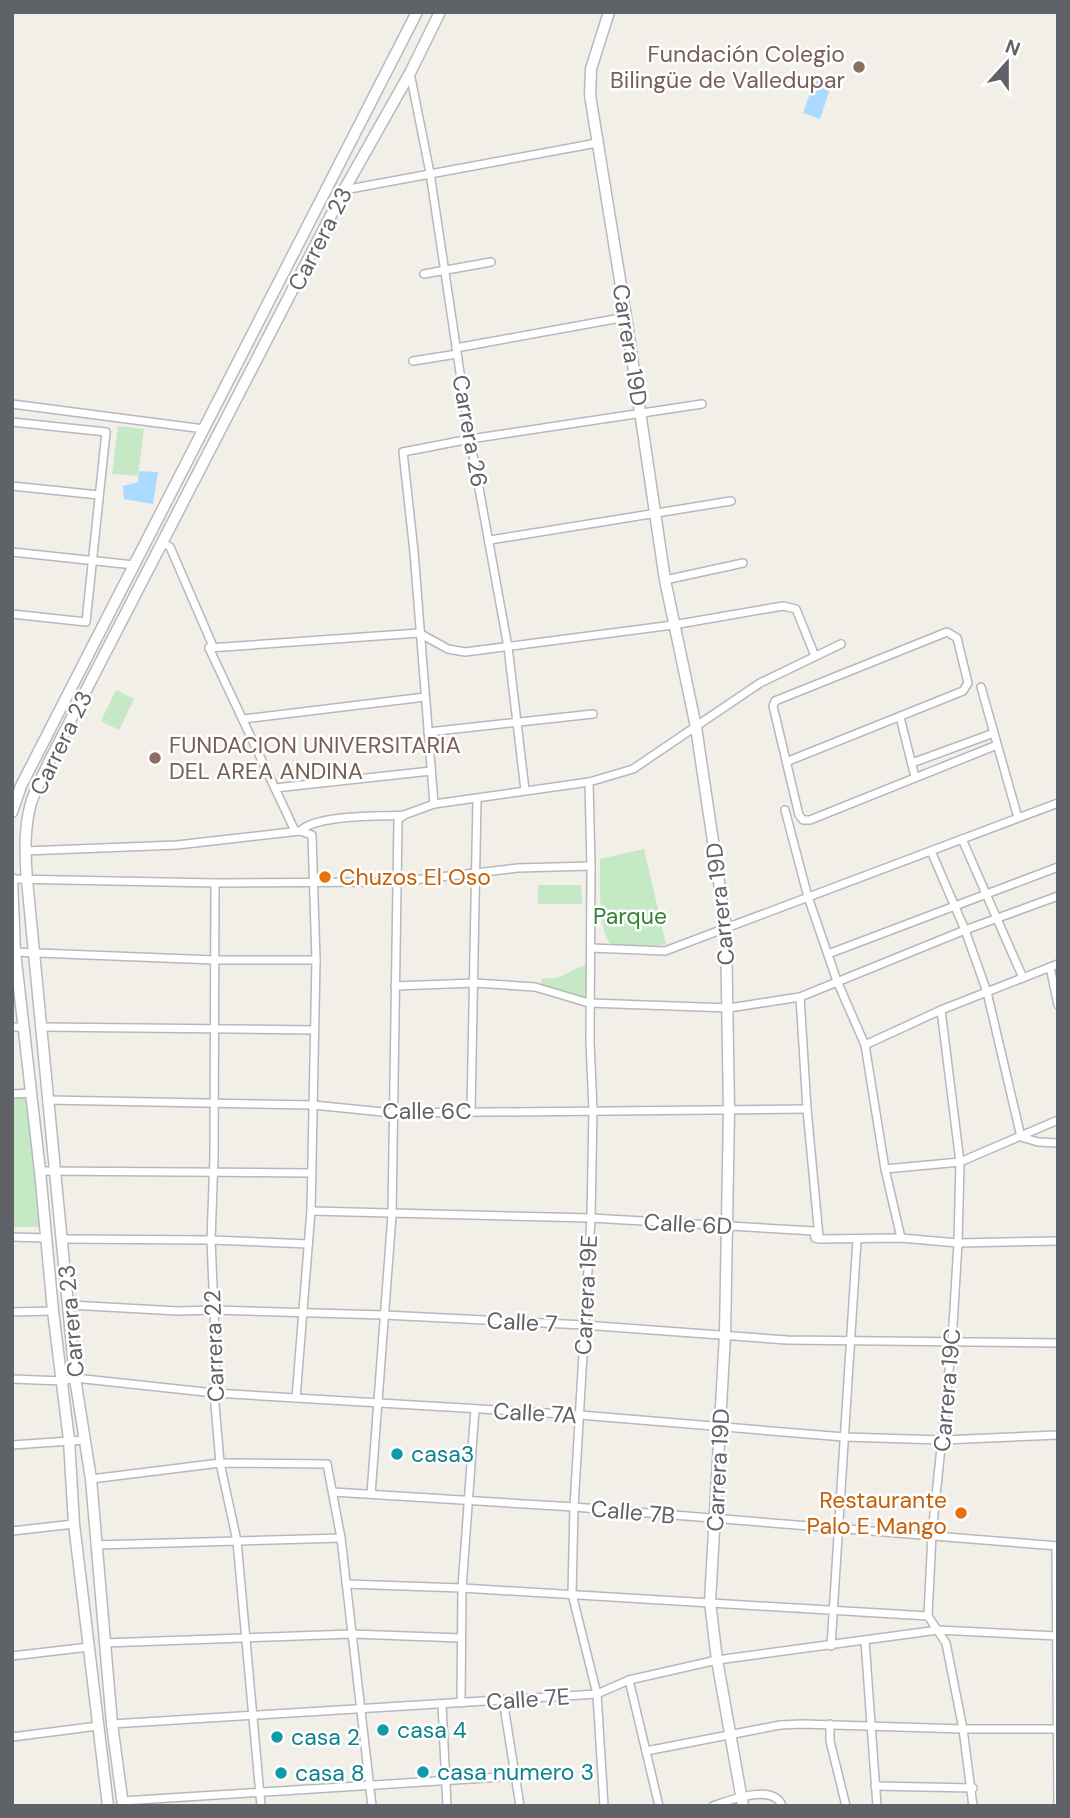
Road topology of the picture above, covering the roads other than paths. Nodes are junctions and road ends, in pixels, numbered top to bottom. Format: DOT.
graph roads {
  1 [pos="417,12"];
  2 [pos="440,12"];
  3 [pos="610,12"];
  4 [pos="410,73"];
  5 [pos="597,143"];
  6 [pos="430,173"];
  7 [pos="344,190"];
  8 [pos="491,262"];
  9 [pos="444,269"];
  10 [pos="424,274"];
  11 [pos="626,317"];
  12 [pos="456,351"];
  13 [pos="413,361"];
  14 [pos="12,404"];
  15 [pos="702,404"];
  16 [pos="640,413"];
  17 [pos="12,422"];
  18 [pos="204,429"];
  19 [pos="470,439"];
  20 [pos="12,486"];
  21 [pos="99,495"];
  22 [pos="731,501"];
  23 [pos="657,513"];
  24 [pos="490,540"];
  25 [pos="163,543"];
  26 [pos="12,552"];
  27 [pos="92,561"];
  28 [pos="744,563"];
  29 [pos="134,565"];
  30 [pos="665,580"];
  31 [pos="114,604"];
  32 [pos="128,611"];
  33 [pos="12,614"];
  34 [pos="673,625"];
  35 [pos="419,632"];
  36 [pos="841,644"];
  37 [pos="209,648"];
  38 [pos="508,648"];
  39 [pos="815,656"];
  40 [pos="981,687"];
  41 [pos="425,696"];
  42 [pos="593,714"];
  43 [pos="900,717"];
  44 [pos="243,719"];
  45 [pos="516,722"];
  46 [pos="696,727"];
  47 [pos="428,732"];
  48 [pos="994,733"];
  49 [pos="997,745"];
  50 [pos="786,762"];
  51 [pos="912,763"];
  52 [pos="431,772"];
  53 [pos="915,777"];
  54 [pos="589,782"];
  55 [pos="275,788"];
  56 [pos="525,790"];
  57 [pos="478,799"];
  58 [pos="1058,803"];
  59 [pos="434,804"];
  60 [pos="13,805"];
  61 [pos="785,810"];
  62 [pos="404,815"];
  63 [pos="1018,818"];
  64 [pos="298,831"];
  65 [pos="962,839"];
  66 [pos="25,851"];
  67 [pos="931,851"];
  68 [pos="591,866"];
  69 [pos="1058,867"];
  70 [pos="477,874"];
  71 [pos="12,879"];
  72 [pos="27,880"];
  73 [pos="396,882"];
  74 [pos="215,883"];
  75 [pos="315,884"];
  76 [pos="985,894"];
  77 [pos="1058,896"];
  78 [pos="808,897"];
  79 [pos="954,905"];
  80 [pos="996,919"];
  81 [pos="726,929"];
  82 [pos="965,930"];
  83 [pos="591,948"];
  84 [pos="13,952"];
  85 [pos="34,953"];
  86 [pos="828,954"];
  87 [pos="214,960"];
  88 [pos="316,960"];
  89 [pos="1054,966"];
  90 [pos="1023,978"];
  91 [pos="837,981"];
  92 [pos="475,983"];
  93 [pos="395,986"];
  94 [pos="987,992"];
  95 [pos="800,997"];
  96 [pos="589,1003"];
  97 [pos="1058,1005"];
  98 [pos="729,1009"];
  99 [pos="941,1010"];
  100 [pos="18,1027"];
  101 [pos="42,1027"];
  102 [pos="214,1030"];
  103 [pos="314,1030"];
  104 [pos="865,1045"];
  105 [pos="32,1093"];
  106 [pos="12,1094"];
  107 [pos="48,1100"];
  108 [pos="214,1102"];
  109 [pos="313,1105"];
  110 [pos="593,1109"];
  111 [pos="807,1109"];
  112 [pos="471,1111"];
  113 [pos="729,1111"];
  114 [pos="393,1113"];
  115 [pos="1058,1120"];
  116 [pos="1021,1137"];
  117 [pos="1058,1143"];
  118 [pos="960,1162"];
  119 [pos="885,1169"];
  120 [pos="40,1171"];
  121 [pos="56,1171"];
  122 [pos="214,1171"];
  123 [pos="311,1173"];
  124 [pos="311,1211"];
  125 [pos="392,1215"];
  126 [pos="591,1218"];
  127 [pos="726,1226"];
  128 [pos="12,1237"];
  129 [pos="45,1238"];
  130 [pos="63,1238"];
  131 [pos="901,1238"];
  132 [pos="819,1239"];
  133 [pos="211,1240"];
  134 [pos="857,1240"];
  135 [pos="1058,1241"];
  136 [pos="958,1243"];
  137 [pos="308,1244"];
  138 [pos="69,1306"];
  139 [pos="214,1310"];
  140 [pos="52,1311"];
  141 [pos="12,1312"];
  142 [pos="303,1313"];
  143 [pos="384,1315"];
  144 [pos="584,1325"];
  145 [pos="724,1335"];
  146 [pos="851,1340"];
  147 [pos="952,1342"];
  148 [pos="1058,1343"];
  149 [pos="12,1378"];
  150 [pos="75,1378"];
  151 [pos="62,1381"];
  152 [pos="214,1393"];
  153 [pos="296,1398"];
  154 [pos="379,1403"];
  155 [pos="475,1409"];
  156 [pos="580,1415"];
  157 [pos="720,1429"];
  158 [pos="1058,1435"];
  159 [pos="844,1437"];
  160 [pos="69,1440"];
  161 [pos="85,1440"];
  162 [pos="943,1440"];
  163 [pos="12,1445"];
  164 [pos="220,1463"];
  165 [pos="91,1479"];
  166 [pos="333,1492"];
  167 [pos="371,1494"];
  168 [pos="468,1500"];
  169 [pos="574,1507"];
  170 [pos="715,1519"];
  171 [pos="74,1524"];
  172 [pos="840,1528"];
  173 [pos="12,1531"];
  174 [pos="932,1534"];
  175 [pos="341,1538"];
  176 [pos="237,1541"];
  177 [pos="96,1545"];
  178 [pos="1057,1546"];
  179 [pos="346,1584"];
  180 [pos="462,1588"];
  181 [pos="572,1594"];
  182 [pos="710,1602"];
  183 [pos="833,1609"];
  184 [pos="928,1616"];
  185 [pos="937,1630"];
  186 [pos="352,1634"];
  187 [pos="1057,1636"];
  188 [pos="246,1638"];
  189 [pos="461,1638"];
  190 [pos="864,1641"];
  191 [pos="104,1643"];
  192 [pos="831,1646"];
  193 [pos="89,1647"];
  194 [pos="12,1656"];
  195 [pos="717,1660"];
  196 [pos="629,1680"];
  197 [pos="597,1694"];
  198 [pos="503,1700"];
  199 [pos="461,1703"];
  200 [pos="442,1704"];
  201 [pos="360,1709"];
  202 [pos="253,1717"];
  203 [pos="112,1724"];
  204 [pos="830,1724"];
  205 [pos="870,1725"];
  206 [pos="98,1727"];
  207 [pos="963,1729"];
  208 [pos="1057,1729"];
  209 [pos="731,1736"];
  210 [pos="12,1737"];
  211 [pos="646,1751"];
  212 [pos="516,1776"];
  213 [pos="446,1780"];
  214 [pos="369,1784"];
  215 [pos="875,1786"];
  216 [pos="972,1788"];
  217 [pos="260,1793"];
  218 [pos="742,1801"];
  219 [pos="123,1803"];
  220 [pos="108,1806"];
  221 [pos="261,1806"];
  222 [pos="372,1806"];
  223 [pos="447,1806"];
  224 [pos="520,1806"];
  225 [pos="604,1806"];
  226 [pos="659,1806"];
  227 [pos="713,1806"];
  228 [pos="782,1806"];
  229 [pos="846,1806"];
  230 [pos="877,1806"];
  231 [pos="973,1806"];
  232 [pos="1058,1806"];
  1 -- 18 [label="main road, Carrera 23"];
  2 -- 4 [label="main road, Carrera 23"];
  3 -- 5 [label="main road, Carrera 19D"];
  4 -- 6 [label="street, Carrera 26"];
  4 -- 7 [label="main road, Carrera 23"];
  5 -- 6 [label="street"];
  5 -- 11 [label="main road, Carrera 19D"];
  6 -- 7 [label="street"];
  6 -- 9 [label="street, Carrera 26"];
  7 -- 25 [label="main road, Carrera 23"];
  8 -- 9 [label="street"];
  9 -- 10 [label="street"];
  9 -- 12 [label="street, Carrera 26"];
  11 -- 12 [label="street"];
  11 -- 16 [label="main road, Carrera 19D"];
  12 -- 13 [label="street"];
  12 -- 19 [label="street, Carrera 26"];
  14 -- 18 [label="street"];
  15 -- 16 [label="street"];
  16 -- 19 [label="street"];
  16 -- 23 [label="main road, Carrera 19D"];
  17 -- 21 [label="street"];
  18 -- 29 [label="main road, Carrera 23"];
  19 -- 24 [label="street, Carrera 26"];
  19 -- 35 [label="street"];
  20 -- 21 [label="street"];
  21 -- 27 [label="street"];
  22 -- 23 [label="street"];
  23 -- 24 [label="street"];
  23 -- 30 [label="main road, Carrera 19D"];
  24 -- 38 [label="street, Carrera 26"];
  25 -- 32 [label="main road, Carrera 23"];
  25 -- 37 [label="street"];
  26 -- 27 [label="street"];
  27 -- 29 [label="street"];
  27 -- 33 [label="street"];
  28 -- 30 [label="street"];
  29 -- 31 [label="main road, Carrera 23"];
  30 -- 34 [label="main road, Carrera 19D"];
  31 -- 32 [label="main road"];
  31 -- 60 [label="main road, Carrera 23"];
  32 -- 66 [label="main road, Carrera 23"];
  34 -- 38 [label="street"];
  34 -- 39 [label="street"];
  34 -- 46 [label="main road, Carrera 19D"];
  35 -- 37 [label="street"];
  35 -- 38 [label="street"];
  35 -- 41 [label="street"];
  36 -- 39 [label="street"];
  37 -- 44 [label="street"];
  38 -- 45 [label="street, Carrera 26"];
  39 -- 46 [label="street"];
  40 -- 48 [label="street"];
  41 -- 44 [label="street"];
  41 -- 47 [label="street"];
  42 -- 45 [label="street"];
  43 -- 50 [label="street"];
  43 -- 50 [label="street"];
  43 -- 51 [label="street"];
  44 -- 55 [label="street"];
  45 -- 47 [label="street"];
  45 -- 56 [label="street, Carrera 26"];
  46 -- 54 [label="street"];
  46 -- 81 [label="main road, Carrera 19D"];
  47 -- 52 [label="street"];
  48 -- 49 [label="street"];
  48 -- 51 [label="street"];
  49 -- 53 [label="street"];
  49 -- 63 [label="street"];
  50 -- 53 [label="street"];
  51 -- 53 [label="street"];
  52 -- 55 [label="street"];
  52 -- 59 [label="street"];
  54 -- 56 [label="street"];
  54 -- 68 [label="street, Carrera 19E"];
  55 -- 64 [label="street"];
  56 -- 57 [label="street"];
  57 -- 59 [label="street"];
  57 -- 70 [label="street"];
  58 -- 63 [label="street"];
  59 -- 62 [label="street"];
  61 -- 78 [label="street"];
  62 -- 64 [label="street"];
  62 -- 73 [label="street"];
  63 -- 65 [label="street"];
  64 -- 66 [label="street"];
  64 -- 75 [label="street"];
  65 -- 67 [label="street"];
  65 -- 76 [label="street"];
  66 -- 72 [label="main road, Carrera 23"];
  67 -- 78 [label="street"];
  67 -- 79 [label="street"];
  68 -- 70 [label="street"];
  68 -- 83 [label="street, Carrera 19E"];
  69 -- 76 [label="street"];
  70 -- 73 [label="street"];
  70 -- 92 [label="street"];
  71 -- 72 [label="street"];
  71 -- 84 [label="main road, Carrera 23"];
  72 -- 74 [label="street"];
  72 -- 85 [label="main road, Carrera 23"];
  73 -- 75 [label="street"];
  73 -- 93 [label="street"];
  74 -- 75 [label="street"];
  74 -- 87 [label="street, Carrera 22"];
  75 -- 88 [label="street"];
  76 -- 79 [label="street"];
  76 -- 80 [label="street"];
  77 -- 80 [label="street"];
  78 -- 81 [label="street"];
  78 -- 86 [label="street"];
  79 -- 82 [label="street"];
  79 -- 86 [label="street"];
  80 -- 82 [label="street"];
  80 -- 90 [label="street"];
  81 -- 83 [label="street"];
  81 -- 98 [label="main road, Carrera 19D"];
  82 -- 91 [label="street"];
  82 -- 94 [label="street"];
  83 -- 96 [label="street, Carrera 19E"];
  84 -- 85 [label="street"];
  84 -- 100 [label="main road, Carrera 23"];
  85 -- 87 [label="street"];
  85 -- 101 [label="main road, Carrera 23"];
  86 -- 91 [label="street"];
  87 -- 88 [label="street"];
  87 -- 102 [label="street, Carrera 22"];
  88 -- 103 [label="street"];
  89 -- 90 [label="street"];
  89 -- 97 [label="street"];
  90 -- 94 [label="street"];
  91 -- 95 [label="street"];
  91 -- 104 [label="street"];
  92 -- 93 [label="street"];
  92 -- 96 [label="street"];
  92 -- 112 [label="street"];
  93 -- 114 [label="street"];
  94 -- 99 [label="street"];
  94 -- 116 [label="street"];
  95 -- 98 [label="street"];
  95 -- 111 [label="street"];
  96 -- 98 [label="street"];
  96 -- 110 [label="street, Carrera 19E"];
  98 -- 113 [label="main road, Carrera 19D"];
  99 -- 104 [label="street"];
  99 -- 118 [label="street, Carrera 19C"];
  100 -- 105 [label="main road, Carrera 23"];
  101 -- 102 [label="street"];
  101 -- 107 [label="main road, Carrera 23"];
  102 -- 103 [label="street"];
  102 -- 108 [label="street, Carrera 22"];
  103 -- 109 [label="street"];
  104 -- 119 [label="street"];
  105 -- 106 [label="street"];
  105 -- 120 [label="main road, Carrera 23"];
  107 -- 108 [label="street, Calle 6C"];
  107 -- 121 [label="main road, Carrera 23"];
  108 -- 109 [label="street, Calle 6C"];
  108 -- 122 [label="street, Carrera 22"];
  109 -- 114 [label="street, Calle 6C"];
  109 -- 123 [label="street"];
  110 -- 112 [label="street, Calle 6C"];
  110 -- 113 [label="street, Calle 6C"];
  110 -- 126 [label="street, Carrera 19E"];
  111 -- 113 [label="street, Calle 6C"];
  111 -- 132 [label="street"];
  112 -- 114 [label="street, Calle 6C"];
  113 -- 127 [label="main road, Carrera 19D"];
  114 -- 125 [label="street"];
  115 -- 116 [label="street"];
  116 -- 117 [label="street"];
  116 -- 118 [label="street"];
  118 -- 119 [label="street"];
  118 -- 136 [label="street, Carrera 19C"];
  119 -- 131 [label="street"];
  120 -- 121 [label="street"];
  120 -- 129 [label="main road, Carrera 23"];
  121 -- 122 [label="street"];
  121 -- 130 [label="main road, Carrera 23"];
  122 -- 123 [label="street"];
  122 -- 133 [label="street, Carrera 22"];
  123 -- 124 [label="street"];
  124 -- 125 [label="street, Calle 6D"];
  124 -- 137 [label="street"];
  125 -- 126 [label="street, Calle 6D"];
  125 -- 143 [label="street"];
  126 -- 127 [label="street, Calle 6D"];
  126 -- 144 [label="street, Carrera 19E"];
  127 -- 132 [label="street, Calle 6D"];
  127 -- 145 [label="main road, Carrera 19D"];
  128 -- 129 [label="street"];
  129 -- 140 [label="main road, Carrera 23"];
  130 -- 133 [label="street"];
  130 -- 138 [label="main road, Carrera 23"];
  131 -- 134 [label="street, Calle 6D"];
  131 -- 136 [label="street, Calle 6D"];
  132 -- 134 [label="street, Calle 6D"];
  133 -- 137 [label="street"];
  133 -- 139 [label="street, Carrera 22"];
  134 -- 146 [label="street"];
  135 -- 136 [label="street, Calle 6D"];
  136 -- 147 [label="street, Carrera 19C"];
  137 -- 142 [label="street"];
  138 -- 139 [label="street, Calle 7"];
  138 -- 150 [label="main road, Carrera 23"];
  139 -- 142 [label="street, Calle 7"];
  139 -- 152 [label="street, Carrera 22"];
  140 -- 141 [label="street"];
  140 -- 151 [label="main road, Carrera 23"];
  142 -- 143 [label="street, Calle 7"];
  142 -- 153 [label="street"];
  143 -- 144 [label="street, Calle 7"];
  143 -- 154 [label="street"];
  144 -- 145 [label="street, Calle 7"];
  144 -- 156 [label="street, Carrera 19E"];
  145 -- 146 [label="street, Calle 7"];
  145 -- 157 [label="main road, Carrera 19D"];
  146 -- 147 [label="street, Calle 7"];
  146 -- 159 [label="street"];
  147 -- 148 [label="street, Calle 7"];
  147 -- 162 [label="street, Carrera 19C"];
  149 -- 151 [label="street, Calle 7A"];
  150 -- 151 [label="street, Calle 7A"];
  150 -- 152 [label="street, Calle 7A"];
  150 -- 161 [label="main road, Carrera 23"];
  151 -- 160 [label="main road, Carrera 23"];
  152 -- 153 [label="street, Calle 7A"];
  152 -- 164 [label="street, Carrera 22"];
  153 -- 154 [label="street, Calle 7A"];
  154 -- 155 [label="street, Calle 7A"];
  154 -- 167 [label="street"];
  155 -- 156 [label="street, Calle 7A"];
  155 -- 168 [label="street"];
  156 -- 157 [label="street, Calle 7A"];
  156 -- 169 [label="street, Carrera 19E"];
  157 -- 159 [label="street, Calle 7A"];
  157 -- 170 [label="main road, Carrera 19D"];
  158 -- 162 [label="street, Calle 7A"];
  159 -- 162 [label="street, Calle 7A"];
  159 -- 172 [label="street"];
  160 -- 161 [label="street"];
  160 -- 163 [label="street"];
  160 -- 171 [label="main road, Carrera 23"];
  161 -- 165 [label="main road, Carrera 23"];
  162 -- 174 [label="street, Carrera 19C"];
  164 -- 165 [label="street"];
  164 -- 166 [label="street"];
  164 -- 176 [label="street, Carrera 22"];
  165 -- 177 [label="main road, Carrera 23"];
  166 -- 167 [label="street, Calle 7B"];
  166 -- 175 [label="street"];
  167 -- 168 [label="street, Calle 7B"];
  168 -- 169 [label="street, Calle 7B"];
  168 -- 180 [label="street"];
  169 -- 170 [label="street, Calle 7B"];
  169 -- 181 [label="street, Carrera 19E"];
  170 -- 172 [label="street, Calle 7B"];
  170 -- 182 [label="main road, Carrera 19D"];
  171 -- 173 [label="street"];
  171 -- 193 [label="main road, Carrera 23"];
  172 -- 174 [label="street, Calle 7B"];
  172 -- 183 [label="street"];
  174 -- 178 [label="street, Calle 7B"];
  174 -- 184 [label="street, Carrera 19C"];
  175 -- 176 [label="street"];
  175 -- 179 [label="street"];
  176 -- 177 [label="street"];
  176 -- 188 [label="street, Carrera 22"];
  177 -- 191 [label="main road, Carrera 23"];
  178 -- 187 [label="street"];
  179 -- 180 [label="street"];
  179 -- 186 [label="street"];
  180 -- 181 [label="street"];
  180 -- 189 [label="street"];
  181 -- 182 [label="street"];
  181 -- 197 [label="street, Carrera 19E"];
  182 -- 183 [label="street"];
  182 -- 195 [label="main road, Carrera 19D"];
  183 -- 184 [label="street"];
  183 -- 192 [label="street"];
  184 -- 185 [label="street"];
  185 -- 187 [label="street, Calle 7E"];
  185 -- 190 [label="street, Calle 7E"];
  185 -- 207 [label="street"];
  186 -- 188 [label="street"];
  186 -- 189 [label="street"];
  186 -- 201 [label="street"];
  187 -- 208 [label="street"];
  188 -- 191 [label="street"];
  188 -- 202 [label="street, Carrera 22"];
  189 -- 199 [label="street"];
  190 -- 192 [label="street, Calle 7E"];
  190 -- 205 [label="street"];
  191 -- 203 [label="main road, Carrera 23"];
  192 -- 195 [label="street, Calle 7E"];
  193 -- 194 [label="street"];
  193 -- 206 [label="main road, Carrera 23"];
  195 -- 196 [label="street, Calle 7E"];
  195 -- 209 [label="main road, Carrera 19D"];
  196 -- 197 [label="street, Calle 7E"];
  196 -- 211 [label="street"];
  197 -- 198 [label="street, Calle 7E"];
  197 -- 225 [label="street, Carrera 19E"];
  198 -- 199 [label="street, Calle 7E"];
  198 -- 212 [label="street"];
  199 -- 200 [label="street, Calle 7E"];
  200 -- 201 [label="street, Calle 7E"];
  200 -- 213 [label="street"];
  201 -- 202 [label="street, Calle 7E"];
  201 -- 214 [label="street"];
  202 -- 203 [label="street, Calle 7E"];
  202 -- 217 [label="street, Carrera 22"];
  203 -- 219 [label="main road, Carrera 23"];
  204 -- 205 [label="street"];
  204 -- 209 [label="street"];
  204 -- 229 [label="street"];
  205 -- 207 [label="street"];
  205 -- 215 [label="street"];
  206 -- 210 [label="street"];
  206 -- 220 [label="main road, Carrera 23"];
  207 -- 208 [label="street"];
  207 -- 216 [label="street"];
  208 -- 232 [label="street"];
  209 -- 211 [label="street"];
  209 -- 218 [label="main road, Carrera 19D"];
  211 -- 226 [label="street"];
  212 -- 213 [label="street"];
  212 -- 224 [label="street"];
  213 -- 214 [label="street"];
  213 -- 223 [label="street"];
  214 -- 217 [label="street"];
  214 -- 222 [label="street"];
  215 -- 216 [label="street"];
  215 -- 230 [label="street"];
  216 -- 231 [label="street"];
  217 -- 219 [label="street"];
  217 -- 221 [label="street, Carrera 22"];
  218 -- 227 [label="street"];
  218 -- 228 [label="street"];
}
